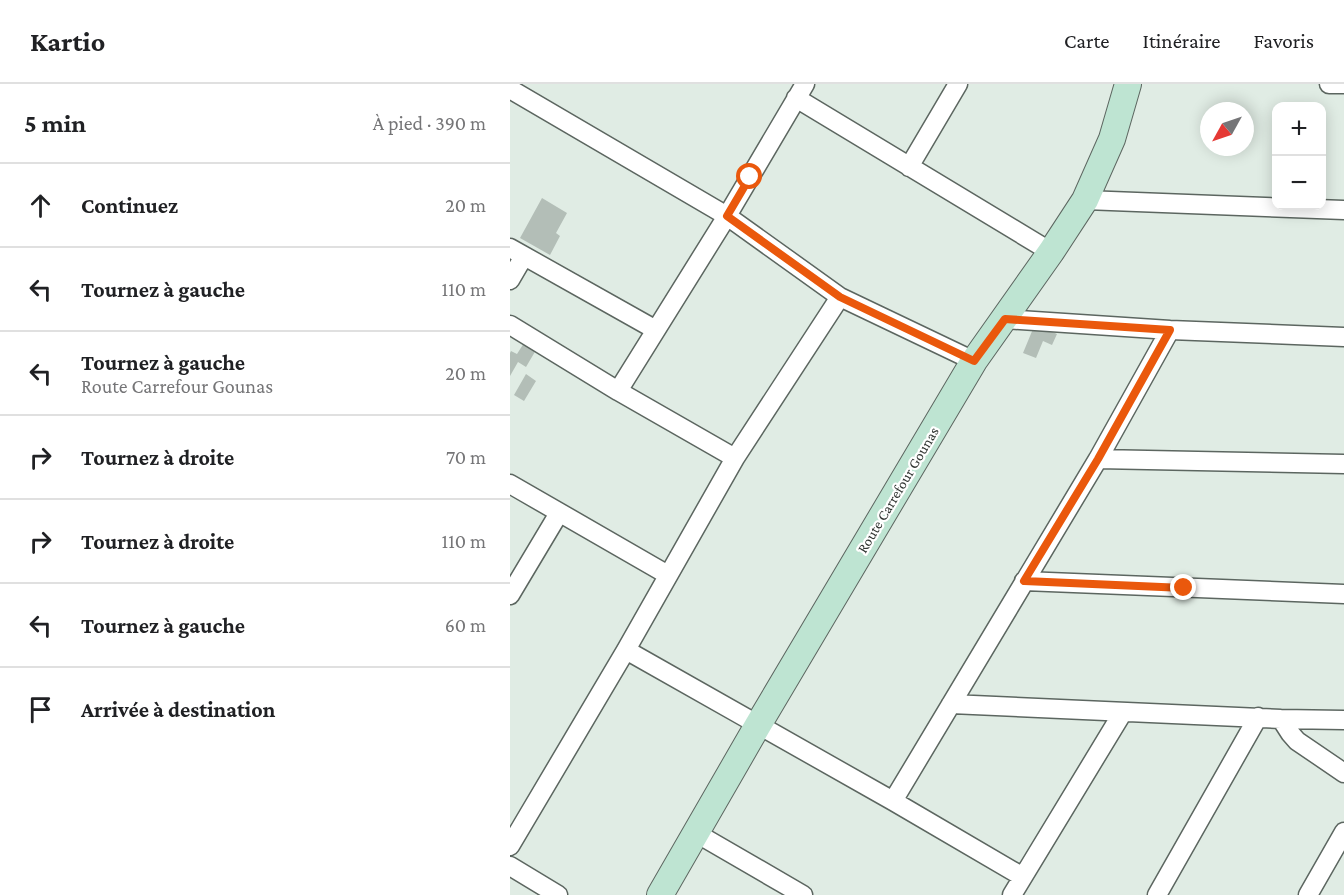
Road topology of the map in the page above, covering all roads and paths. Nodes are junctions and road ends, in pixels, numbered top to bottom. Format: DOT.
graph roads {
  1 [pos="958,84"];
  2 [pos="1128,84"];
  3 [pos="1329,84"];
  4 [pos="1344,84"];
  5 [pos="519,89"];
  6 [pos="798,90"];
  7 [pos="909,167"];
  8 [pos="1085,200"];
  9 [pos="1344,210"];
  10 [pos="727,216"];
  11 [pos="517,252"];
  12 [pos="1051,252"];
  13 [pos="510,280"];
  14 [pos="840,297"];
  15 [pos="1005,319"];
  16 [pos="510,325"];
  17 [pos="656,330"];
  18 [pos="1170,330"];
  19 [pos="1344,337"];
  20 [pos="974,361"];
  21 [pos="618,391"];
  22 [pos="735,458"];
  23 [pos="1098,459"];
  24 [pos="1344,464"];
  25 [pos="510,484"];
  26 [pos="559,513"];
  27 [pos="668,575"];
  28 [pos="1024,581"];
  29 [pos="1344,594"];
  30 [pos="510,595"];
  31 [pos="626,651"];
  32 [pos="951,704"];
  33 [pos="1123,712"];
  34 [pos="1258,717"];
  35 [pos="1281,719"];
  36 [pos="1344,720"];
  37 [pos="758,725"];
  38 [pos="1344,773"];
  39 [pos="893,801"];
  40 [pos="1344,832"];
  41 [pos="696,833"];
  42 [pos="510,846"];
  43 [pos="510,866"];
  44 [pos="1023,878"];
  45 [pos="1309,894"];
  46 [pos="558,895"];
  47 [pos="660,895"];
  48 [pos="803,895"];
  49 [pos="1012,895"];
  50 [pos="1157,895"];
  1 -- 7 [label="street"];
  2 -- 8 [label="main road, Route Carrefour Gounas"];
  3 -- 4 [label="street"];
  5 -- 10 [label="street"];
  6 -- 7 [label="street"];
  6 -- 10 [label="street"];
  7 -- 12 [label="street"];
  8 -- 9 [label="street"];
  8 -- 12 [label="main road, Route Carrefour Gounas"];
  10 -- 14 [label="street"];
  10 -- 17 [label="street"];
  11 -- 13 [label="street"];
  11 -- 17 [label="street"];
  12 -- 15 [label="main road, Route Carrefour Gounas"];
  14 -- 20 [label="street"];
  14 -- 22 [label="street"];
  15 -- 18 [label="street"];
  15 -- 20 [label="main road, Route Carrefour Gounas"];
  16 -- 21 [label="street"];
  17 -- 21 [label="street"];
  18 -- 19 [label="street"];
  18 -- 23 [label="street"];
  20 -- 37 [label="main road, Route Carrefour Gounas"];
  21 -- 22 [label="street"];
  22 -- 27 [label="street"];
  23 -- 24 [label="street"];
  23 -- 28 [label="street"];
  25 -- 26 [label="street"];
  26 -- 27 [label="street"];
  26 -- 30 [label="street"];
  27 -- 31 [label="street"];
  28 -- 29 [label="street"];
  28 -- 32 [label="street"];
  31 -- 37 [label="street"];
  31 -- 42 [label="street"];
  32 -- 33 [label="street"];
  32 -- 39 [label="street"];
  33 -- 34 [label="street"];
  33 -- 44 [label="street"];
  34 -- 35 [label="street"];
  34 -- 50 [label="street"];
  35 -- 36 [label="street"];
  35 -- 38 [label="street"];
  37 -- 39 [label="street"];
  37 -- 41 [label="main road, Route Carrefour Gounas"];
  39 -- 44 [label="street"];
  40 -- 45 [label="street"];
  41 -- 47 [label="main road, Route Carrefour Gounas"];
  41 -- 48 [label="street"];
  43 -- 46 [label="street"];
  44 -- 49 [label="street"];
}
